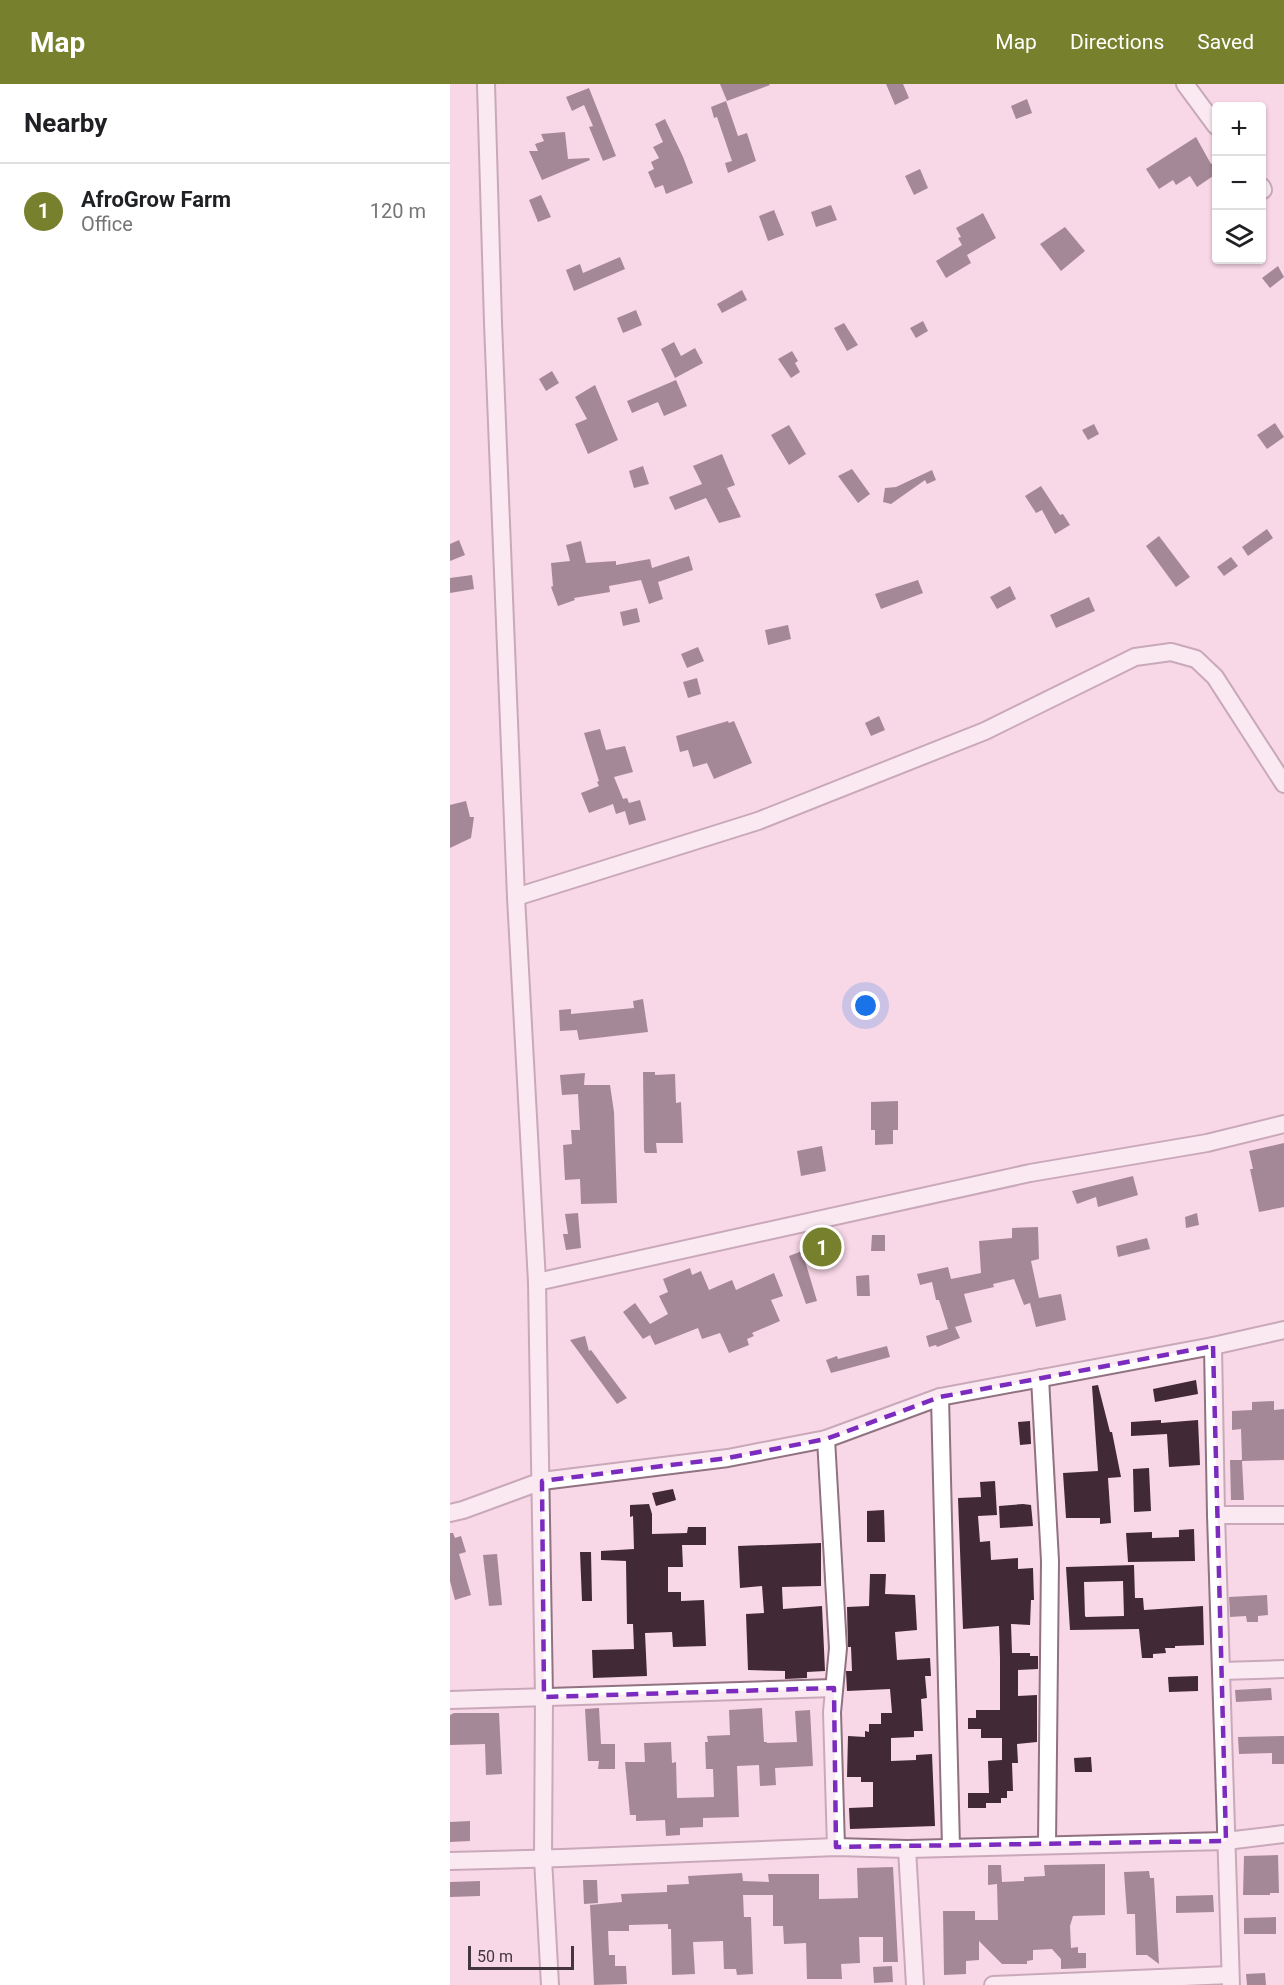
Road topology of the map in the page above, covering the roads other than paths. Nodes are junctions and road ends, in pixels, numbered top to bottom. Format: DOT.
graph roads {
  1 [pos="486,84"];
  2 [pos="1185,84"];
  3 [pos="1212,121"];
  4 [pos="1284,784"];
  5 [pos="516,897"];
  6 [pos="1284,1124"];
  7 [pos="537,1282"];
  8 [pos="1284,1330"];
  9 [pos="1214,1346"];
  10 [pos="1040,1378"];
  11 [pos="940,1397"];
  12 [pos="826,1439"];
  13 [pos="542,1481"];
  14 [pos="450,1513"];
  15 [pos="1215,1515"];
  16 [pos="1284,1515"];
  17 [pos="1284,1669"];
  18 [pos="1221,1671"];
  19 [pos="834,1688"];
  20 [pos="544,1697"];
  21 [pos="450,1700"];
  22 [pos="1284,1834"];
  23 [pos="1226,1841"];
  24 [pos="1047,1844"];
  25 [pos="836,1847"];
  26 [pos="951,1847"];
  27 [pos="908,1849"];
  28 [pos="543,1859"];
  29 [pos="450,1861"];
  30 [pos="1230,1980"];
  31 [pos="550,1985"];
  32 [pos="915,1985"];
  33 [pos="993,1985"];
  1 -- 5 [label="street"];
  2 -- 3 [label="street"];
  4 -- 5 [label="street"];
  5 -- 7 [label="street"];
  6 -- 7 [label="street"];
  7 -- 13 [label="street"];
  8 -- 9 [label="street"];
  9 -- 10 [label="street"];
  9 -- 15 [label="street"];
  10 -- 11 [label="street"];
  10 -- 24 [label="street"];
  11 -- 12 [label="street"];
  11 -- 26 [label="street"];
  12 -- 13 [label="street"];
  12 -- 19 [label="street"];
  13 -- 14 [label="street"];
  13 -- 20 [label="street"];
  15 -- 16 [label="street"];
  15 -- 18 [label="street"];
  17 -- 18 [label="street"];
  18 -- 23 [label="street"];
  19 -- 20 [label="street"];
  19 -- 25 [label="street"];
  20 -- 21 [label="street"];
  20 -- 28 [label="street"];
  22 -- 23 [label="street"];
  23 -- 24 [label="street"];
  23 -- 30 [label="street"];
  24 -- 26 [label="street"];
  25 -- 27 [label="street"];
  25 -- 28 [label="street"];
  26 -- 27 [label="street"];
  27 -- 32 [label="street"];
  28 -- 29 [label="street"];
  28 -- 31 [label="street"];
  30 -- 33 [label="street"];
}
